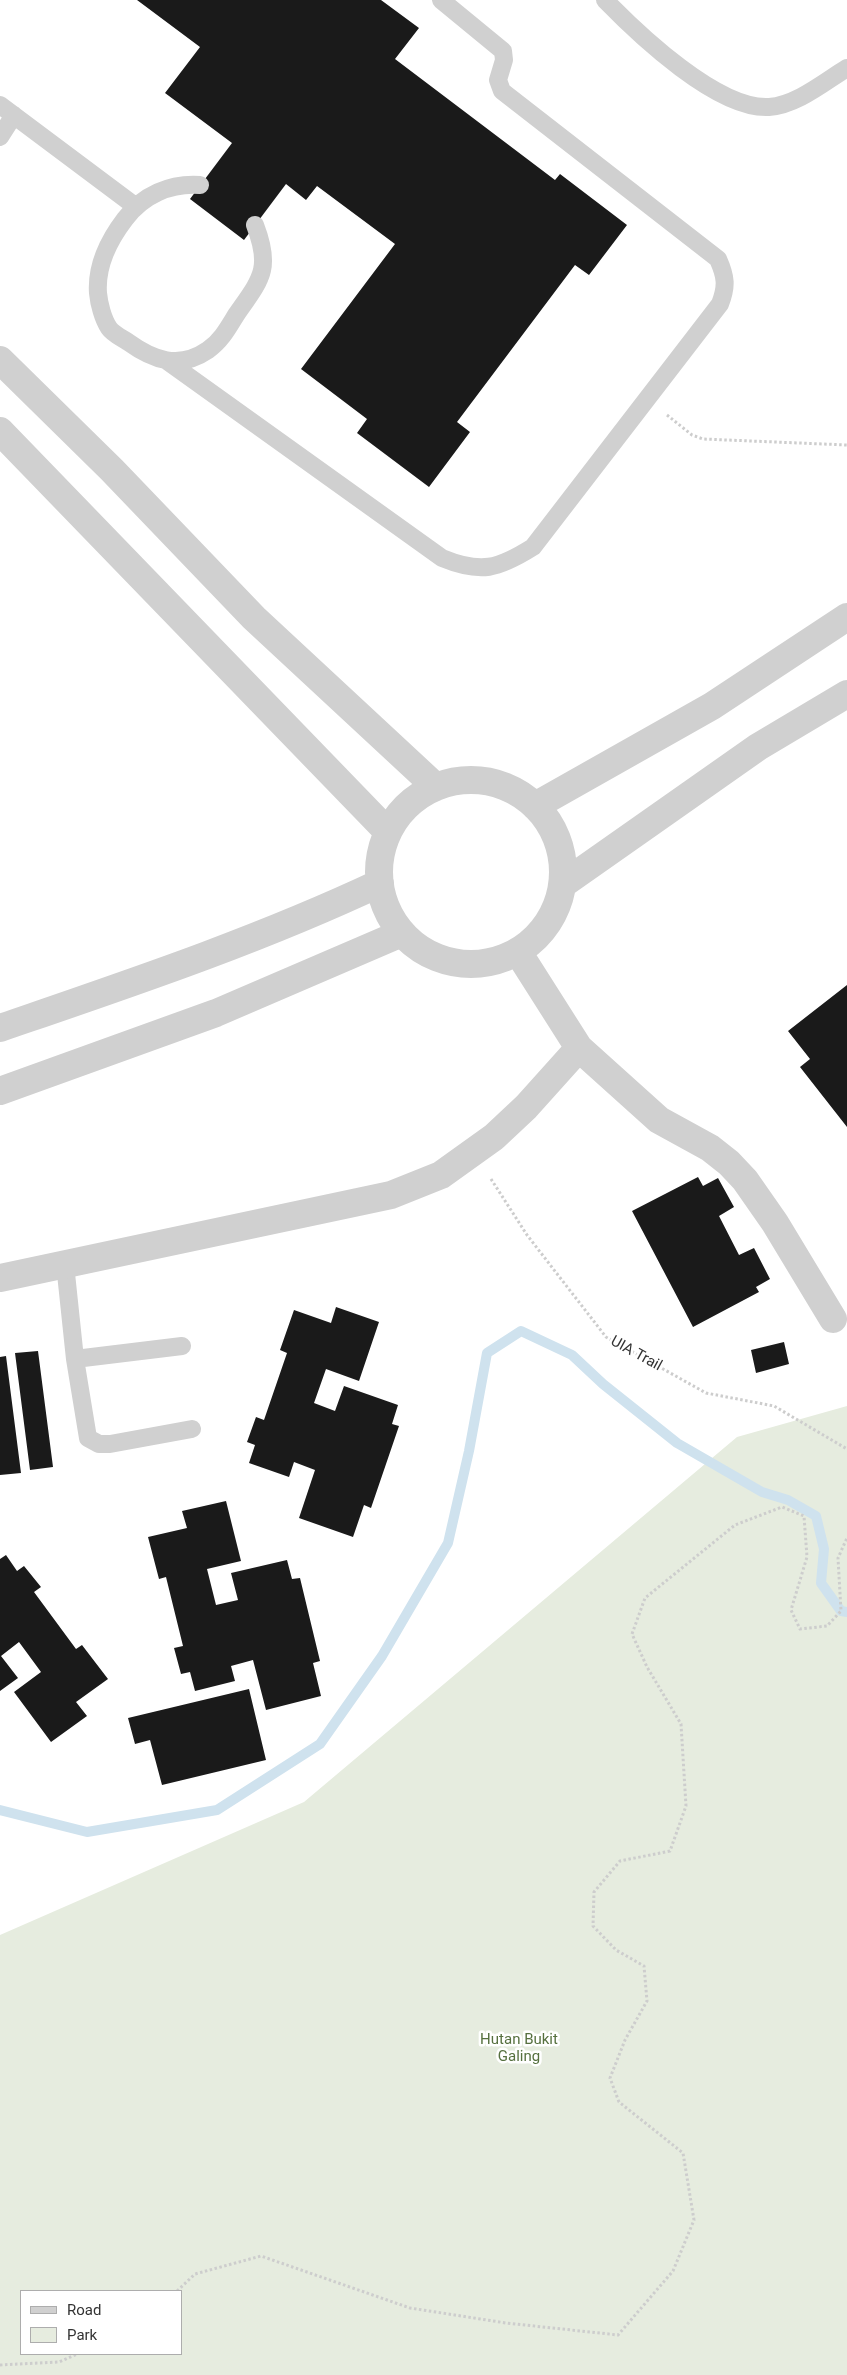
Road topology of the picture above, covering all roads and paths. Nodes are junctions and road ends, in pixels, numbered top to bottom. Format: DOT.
graph roads {
  1 [pos="442,0"];
  2 [pos="605,0"];
  3 [pos="847,68"];
  4 [pos="7,110"];
  5 [pos="0,137"];
  6 [pos="200,185"];
  7 [pos="135,206"];
  8 [pos="255,225"];
  9 [pos="0,360"];
  10 [pos="167,361"];
  11 [pos="647,398"];
  12 [pos="0,431"];
  13 [pos="847,445"];
  14 [pos="847,617"];
  15 [pos="847,694"];
  16 [pos="436,787"];
  17 [pos="535,806"];
  18 [pos="388,832"];
  19 [pos="380,883"];
  20 [pos="563,884"];
  21 [pos="402,933"];
  22 [pos="518,952"];
  23 [pos="0,1028"];
  24 [pos="579,1048"];
  25 [pos="0,1091"];
  26 [pos="473,1151"];
  27 [pos="65,1264"];
  28 [pos="0,1278"];
  29 [pos="833,1320"];
  30 [pos="182,1346"];
  31 [pos="75,1359"];
  32 [pos="192,1430"];
  33 [pos="847,1448"];
  34 [pos="847,1538"];
  35 [pos="178,2290"];
  36 [pos="74,2355"];
  37 [pos="0,2365"];
  1 -- 11 [label="lane"];
  2 -- 3 [label="lane"];
  4 -- 5 [label="lane"];
  4 -- 7 [label="lane"];
  6 -- 7 [label="lane"];
  7 -- 10 [label="lane"];
  8 -- 10 [label="lane"];
  9 -- 16 [label="street"];
  10 -- 11 [label="lane"];
  11 -- 13 [label="path"];
  12 -- 18 [label="street"];
  14 -- 17 [label="street"];
  15 -- 20 [label="street"];
  16 -- 17 [label="street"];
  16 -- 18 [label="street"];
  17 -- 20 [label="street"];
  18 -- 19 [label="street"];
  19 -- 21 [label="street"];
  19 -- 23 [label="street"];
  20 -- 22 [label="street"];
  21 -- 22 [label="street"];
  21 -- 25 [label="street"];
  22 -- 24 [label="street"];
  24 -- 26 [label="street"];
  24 -- 29 [label="street"];
  26 -- 27 [label="street"];
  26 -- 33 [label="path, UIA Trail"];
  27 -- 28 [label="street"];
  27 -- 31 [label="lane"];
  30 -- 31 [label="lane"];
  31 -- 32 [label="lane"];
  34 -- 35 [label="path"];
  36 -- 37 [label="path"];
}
